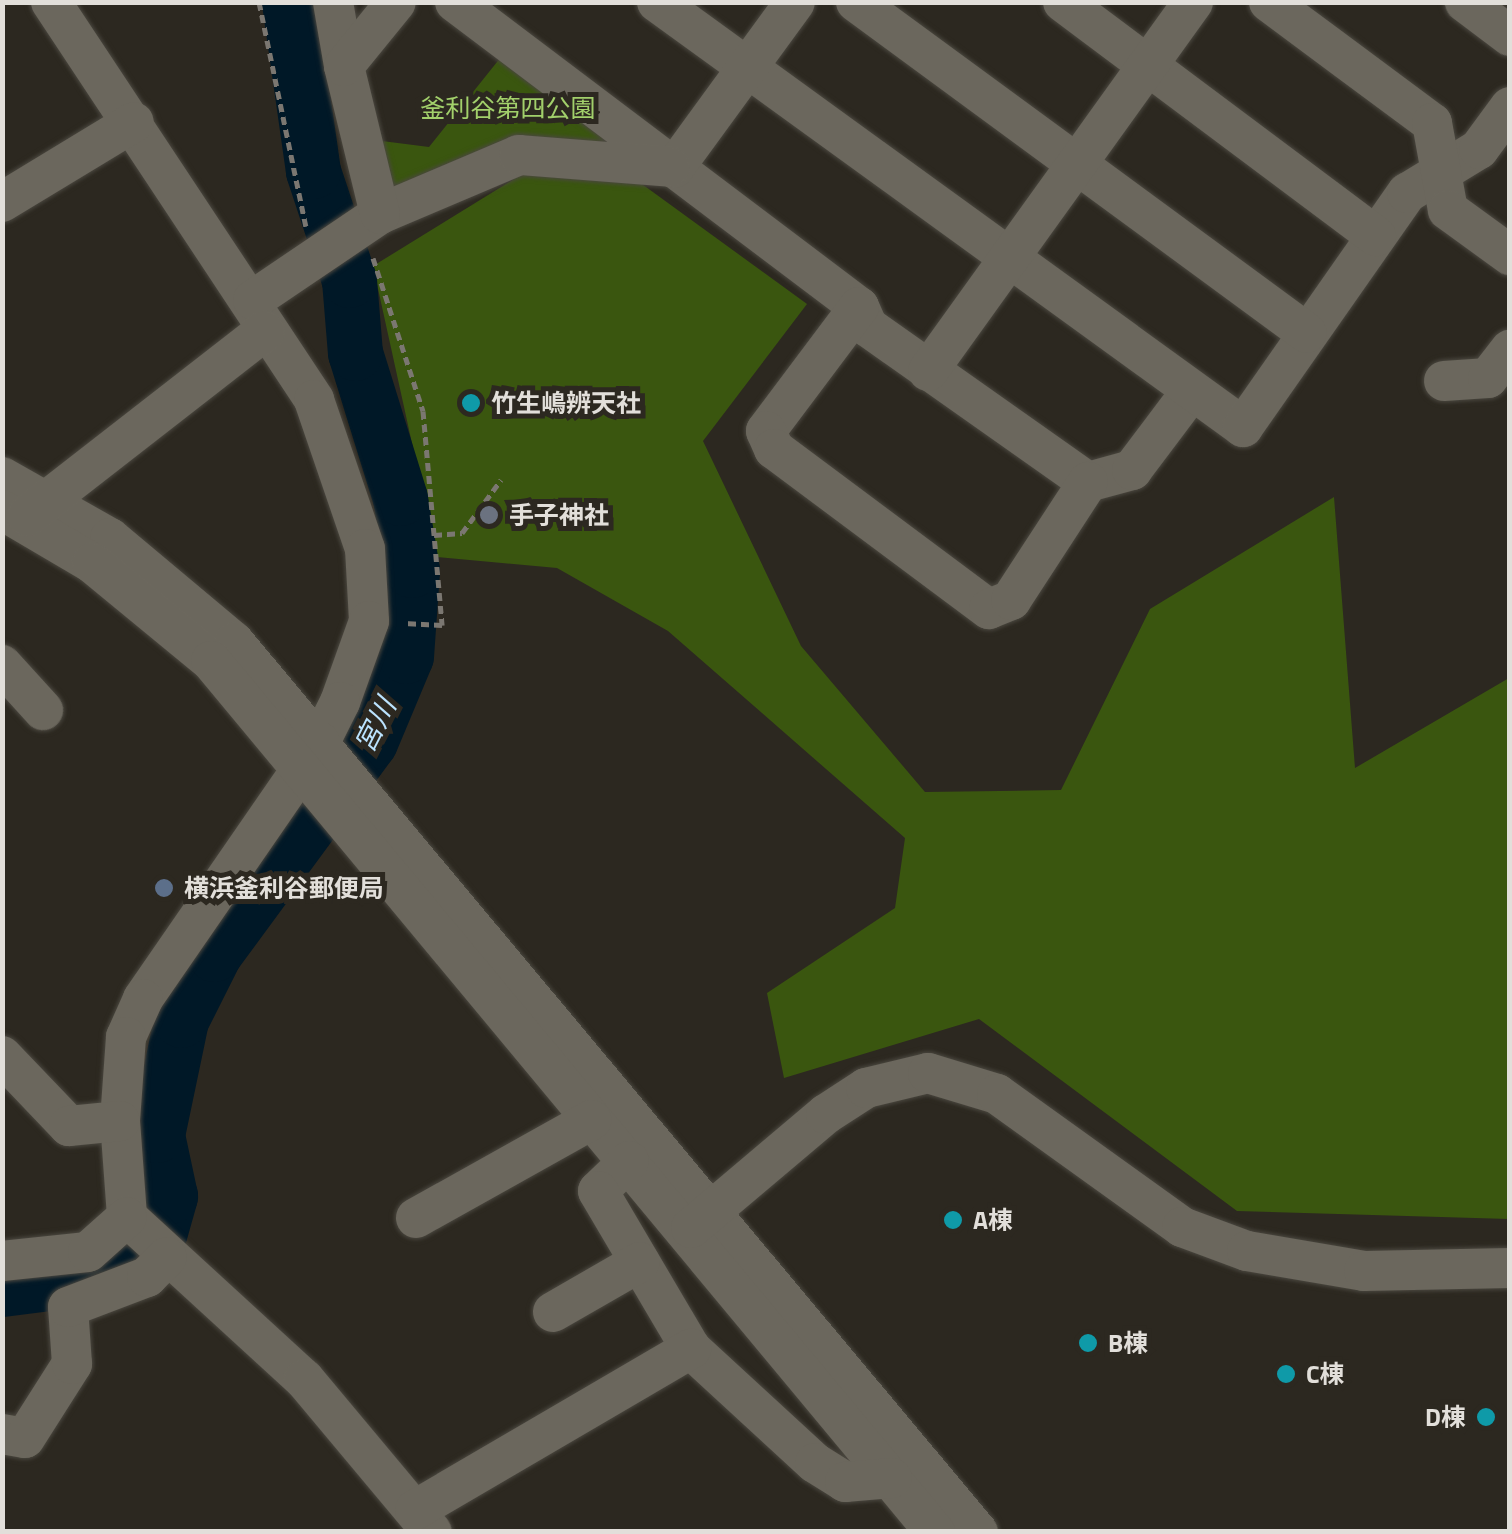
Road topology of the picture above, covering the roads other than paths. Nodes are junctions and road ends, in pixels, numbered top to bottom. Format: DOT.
graph roads {
  1 [pos="51,2"];
  2 [pos="332,2"];
  3 [pos="396,2"];
  4 [pos="455,2"];
  5 [pos="657,2"];
  6 [pos="795,2"];
  7 [pos="856,2"];
  8 [pos="1063,2"];
  9 [pos="1193,2"];
  10 [pos="1269,2"];
  11 [pos="1465,2"];
  12 [pos="1510,36"];
  13 [pos="344,66"];
  14 [pos="1148,66"];
  15 [pos="748,68"];
  16 [pos="1510,107"];
  17 [pos="134,122"];
  18 [pos="1076,164"];
  19 [pos="674,168"];
  20 [pos="1440,168"];
  21 [pos="2,202"];
  22 [pos="370,218"];
  23 [pos="1376,236"];
  24 [pos="1510,254"];
  25 [pos="1011,259"];
  26 [pos="860,307"];
  27 [pos="259,316"];
  28 [pos="1307,333"];
  29 [pos="1510,350"];
  30 [pos="928,370"];
  31 [pos="1444,381"];
  32 [pos="1190,393"];
  33 [pos="2,477"];
  34 [pos="1088,482"];
  35 [pos="19,517"];
  36 [pos="2,666"];
  37 [pos="44,710"];
  38 [pos="316,762"];
  39 [pos="355,809"];
  40 [pos="2,1056"];
  41 [pos="590,1120"];
  42 [pos="120,1121"];
  43 [pos="629,1161"];
  44 [pos="416,1218"];
  45 [pos="698,1222"];
  46 [pos="149,1240"];
  47 [pos="2,1262"];
  48 [pos="640,1262"];
  49 [pos="1510,1268"];
  50 [pos="553,1312"];
  51 [pos="691,1349"];
  52 [pos="2,1434"];
  53 [pos="892,1478"];
  54 [pos="424,1521"];
  55 [pos="935,1532"];
  56 [pos="978,1532"];
  1 -- 17 [label="street"];
  2 -- 13 [label="street"];
  3 -- 13 [label="street"];
  4 -- 19 [label="street"];
  5 -- 15 [label="street"];
  6 -- 15 [label="street"];
  7 -- 18 [label="street"];
  8 -- 14 [label="street"];
  9 -- 14 [label="street"];
  10 -- 20 [label="street"];
  11 -- 12 [label="street"];
  13 -- 22 [label="street"];
  14 -- 18 [label="street"];
  14 -- 23 [label="street"];
  15 -- 19 [label="street"];
  15 -- 25 [label="street"];
  16 -- 20 [label="street"];
  17 -- 21 [label="street"];
  17 -- 27 [label="street"];
  18 -- 25 [label="street"];
  18 -- 28 [label="street"];
  19 -- 22 [label="street"];
  19 -- 26 [label="street"];
  20 -- 23 [label="street"];
  20 -- 24 [label="street"];
  22 -- 27 [label="street"];
  23 -- 28 [label="street"];
  25 -- 30 [label="street"];
  25 -- 32 [label="street"];
  26 -- 30 [label="street"];
  26 -- 34 [label="street"];
  27 -- 35 [label="street"];
  27 -- 38 [label="street"];
  28 -- 32 [label="street"];
  29 -- 31 [label="street"];
  30 -- 34 [label="street"];
  32 -- 34 [label="street"];
  33 -- 35 [label="street"];
  35 -- 38 [label="street"];
  36 -- 37 [label="street"];
  38 -- 39 [label="street"];
  38 -- 42 [label="street"];
  39 -- 41 [label="street"];
  39 -- 45 [label="street"];
  40 -- 42 [label="street"];
  41 -- 43 [label="street"];
  41 -- 44 [label="street"];
  42 -- 46 [label="street"];
  43 -- 45 [label="street"];
  43 -- 48 [label="street"];
  45 -- 49 [label="street"];
  45 -- 53 [label="street"];
  45 -- 56 [label="street"];
  46 -- 47 [label="street"];
  46 -- 52 [label="street"];
  46 -- 54 [label="street"];
  48 -- 50 [label="street"];
  48 -- 51 [label="street"];
  51 -- 53 [label="street"];
  51 -- 54 [label="street"];
  53 -- 55 [label="street"];
}
